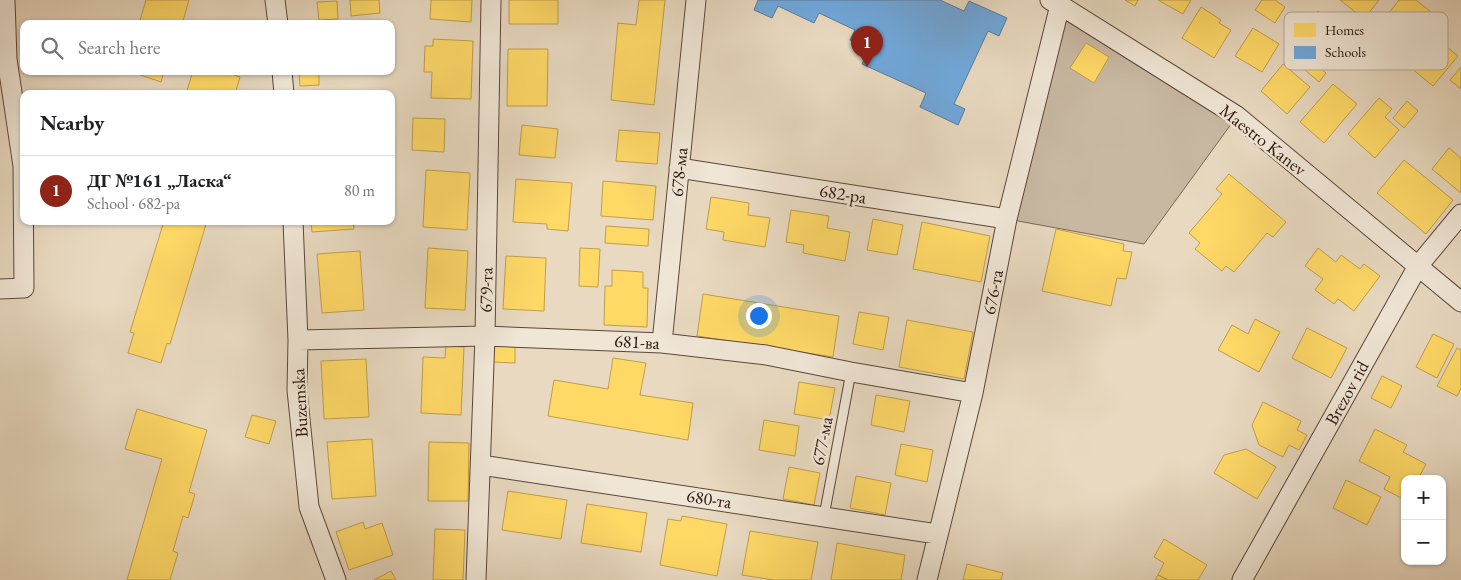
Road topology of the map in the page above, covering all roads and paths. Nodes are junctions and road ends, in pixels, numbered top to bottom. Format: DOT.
graph roads {
  1 [pos="5,0"];
  2 [pos="275,0"];
  3 [pos="491,0"];
  4 [pos="696,0"];
  5 [pos="1055,2"];
  6 [pos="278,20"];
  7 [pos="282,75"];
  8 [pos="284,90"];
  9 [pos="20,152"];
  10 [pos="679,168"];
  11 [pos="1461,214"];
  12 [pos="1007,219"];
  13 [pos="23,225"];
  14 [pos="293,225"];
  15 [pos="1418,266"];
  16 [pos="0,289"];
  17 [pos="1461,302"];
  18 [pos="485,336"];
  19 [pos="298,340"];
  20 [pos="662,343"];
  21 [pos="852,372"];
  22 [pos="973,392"];
  23 [pos="482,465"];
  24 [pos="824,516"];
  25 [pos="937,534"];
  26 [pos="336,580"];
  27 [pos="476,580"];
  28 [pos="927,580"];
  29 [pos="1242,580"];
  1 -- 9 [label="street"];
  2 -- 6 [label="street"];
  3 -- 18 [label="street, 679-та"];
  4 -- 10 [label="street, 678-ма"];
  5 -- 12 [label="street, 676-та"];
  5 -- 15 [label="street, Maestro Kanev"];
  7 -- 8 [label="street"];
  10 -- 12 [label="street, 682-ра"];
  10 -- 20 [label="street, 678-ма"];
  11 -- 15 [label="street, Brezov rid"];
  12 -- 22 [label="street, 676-та"];
  13 -- 16 [label="street"];
  14 -- 19 [label="street, Buzemska"];
  15 -- 17 [label="street, Maestro Kanev"];
  15 -- 29 [label="street, Brezov rid"];
  18 -- 19 [label="street, 681-ва"];
  18 -- 20 [label="street, 681-ва"];
  18 -- 23 [label="street, 679-та"];
  19 -- 26 [label="street, Buzemska"];
  20 -- 21 [label="street, 681-ва"];
  21 -- 22 [label="street, 681-ва"];
  21 -- 24 [label="lane, 677-ма"];
  22 -- 25 [label="street, 676-та"];
  23 -- 24 [label="street, 680-та"];
  23 -- 27 [label="street, 679-та"];
  24 -- 25 [label="street, 680-та"];
  25 -- 28 [label="street, 676-та"];
}
